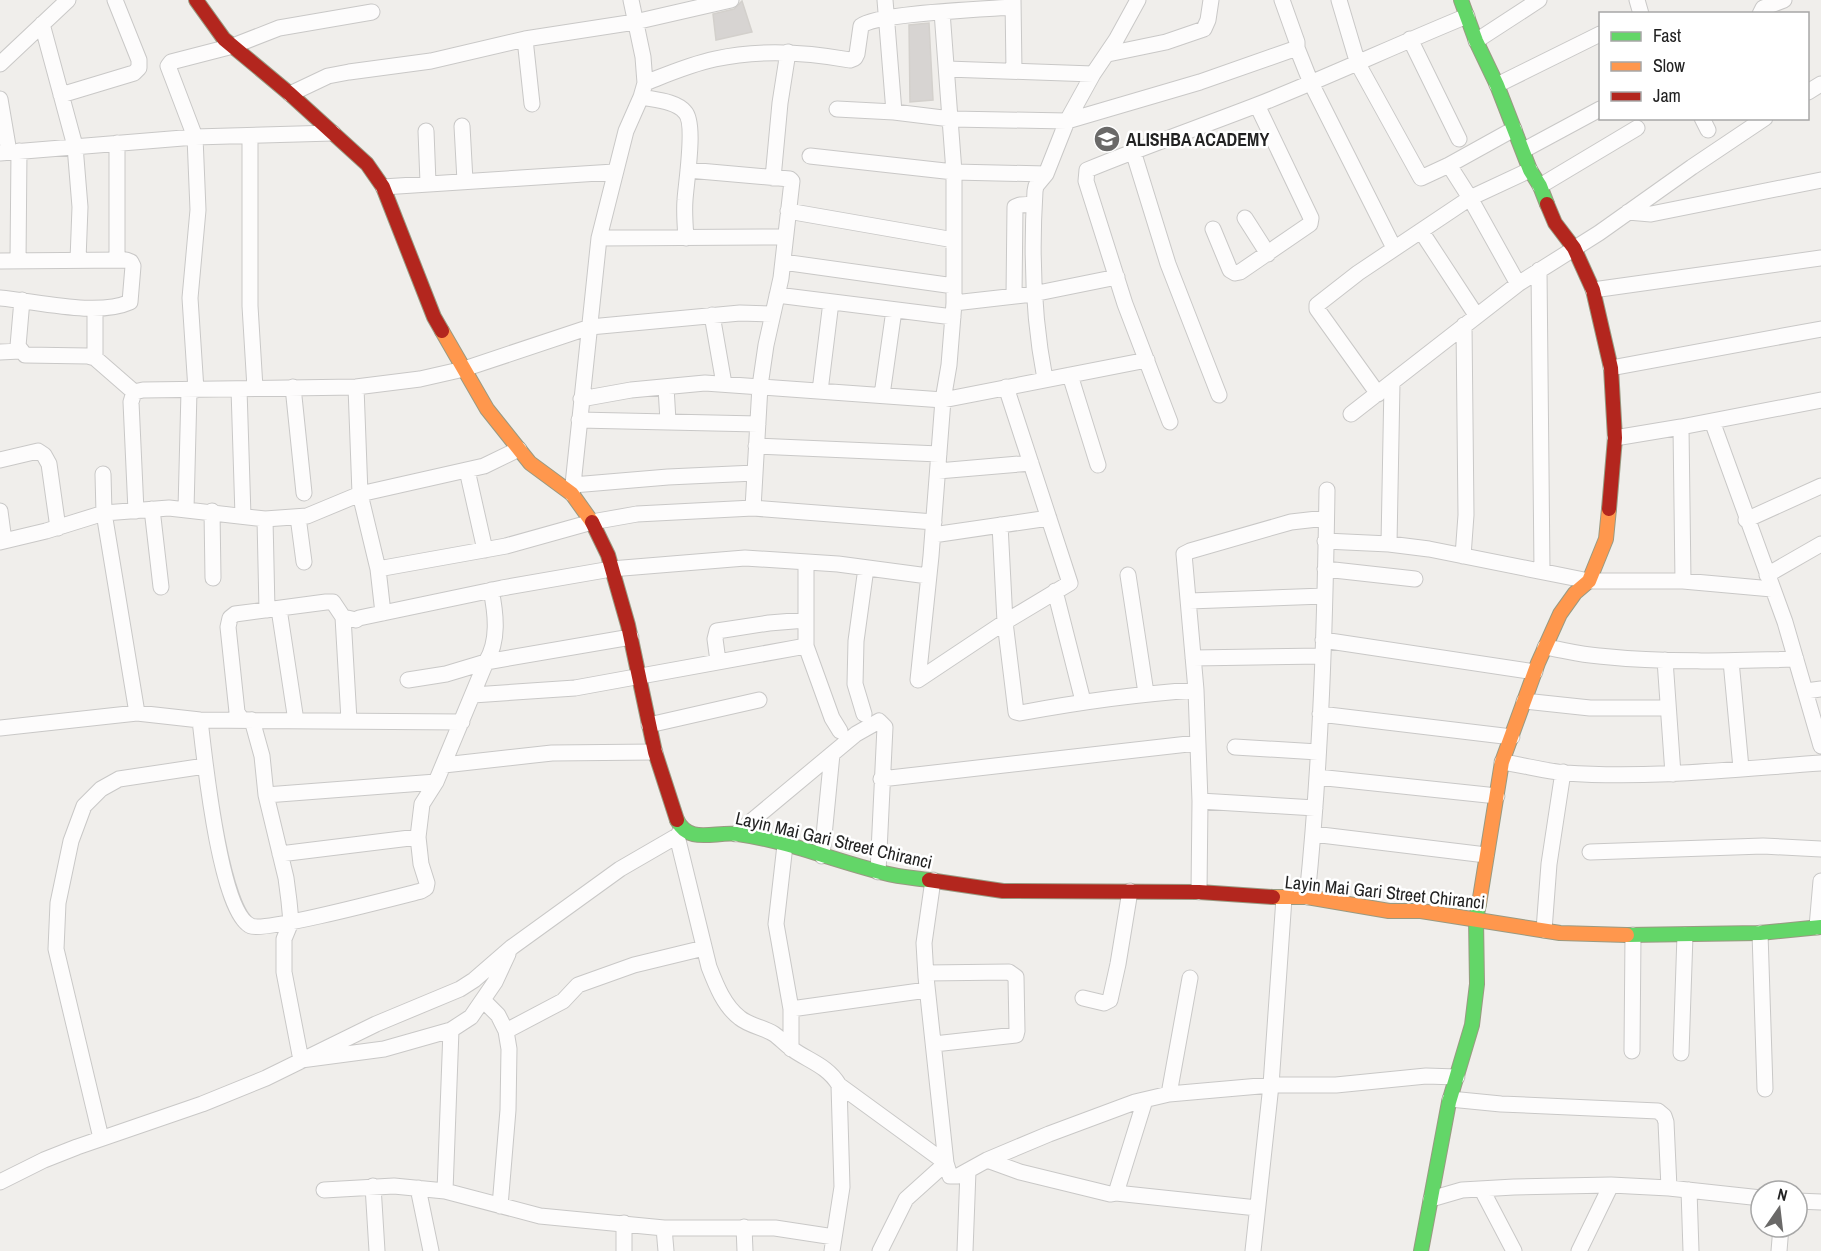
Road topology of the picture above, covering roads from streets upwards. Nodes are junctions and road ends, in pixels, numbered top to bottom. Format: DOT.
graph roads {
  1 [pos="68,0"];
  2 [pos="115,0"];
  3 [pos="196,0"];
  4 [pos="631,0"];
  5 [pos="731,0"];
  6 [pos="885,0"];
  7 [pos="1138,0"];
  8 [pos="1212,0"];
  9 [pos="1282,0"];
  10 [pos="1339,0"];
  11 [pos="1461,0"];
  12 [pos="1539,0"];
  13 [pos="1784,0"];
  14 [pos="1013,4"];
  15 [pos="372,12"];
  16 [pos="942,12"];
  17 [pos="1761,12"];
  18 [pos="1467,16"];
  19 [pos="887,18"];
  20 [pos="635,22"];
  21 [pos="42,24"];
  22 [pos="1599,34"];
  23 [pos="525,39"];
  24 [pos="1410,39"];
  25 [pos="1476,40"];
  26 [pos="233,46"];
  27 [pos="1297,48"];
  28 [pos="788,52"];
  29 [pos="1108,54"];
  30 [pos="0,64"];
  31 [pos="1358,64"];
  32 [pos="947,69"];
  33 [pos="1014,71"];
  34 [pos="1093,74"];
  35 [pos="1311,83"];
  36 [pos="1497,85"];
  37 [pos="643,90"];
  38 [pos="290,94"];
  39 [pos="61,95"];
  40 [pos="0,99"];
  41 [pos="532,104"];
  42 [pos="1257,105"];
  43 [pos="837,109"];
  44 [pos="1599,110"];
  45 [pos="894,112"];
  46 [pos="951,119"];
  47 [pos="1762,120"];
  48 [pos="1067,121"];
  49 [pos="462,126"];
  50 [pos="1637,128"];
  51 [pos="1514,129"];
  52 [pos="426,131"];
  53 [pos="333,133"];
  54 [pos="250,136"];
  55 [pos="195,137"];
  56 [pos="1459,139"];
  57 [pos="117,143"];
  58 [pos="75,146"];
  59 [pos="1524,150"];
  60 [pos="1133,151"];
  61 [pos="9,152"];
  62 [pos="810,156"];
  63 [pos="1449,165"];
  64 [pos="688,170"];
  65 [pos="1530,170"];
  66 [pos="614,172"];
  67 [pos="954,172"];
  68 [pos="1046,174"];
  69 [pos="773,178"];
  70 [pos="465,180"];
  71 [pos="1821,180"];
  72 [pos="428,183"];
  73 [pos="1540,186"];
  74 [pos="382,187"];
  75 [pos="1470,198"];
  76 [pos="1034,204"];
  77 [pos="788,211"];
  78 [pos="1628,212"];
  79 [pos="1245,218"];
  80 [pos="1213,229"];
  81 [pos="1421,231"];
  82 [pos="785,237"];
  83 [pos="599,238"];
  84 [pos="686,238"];
  85 [pos="954,240"];
  86 [pos="1394,248"];
  87 [pos="1574,248"];
  88 [pos="1268,254"];
  89 [pos="1821,258"];
  90 [pos="78,260"];
  91 [pos="117,260"];
  92 [pos="0,261"];
  93 [pos="18,261"];
  94 [pos="783,262"];
  95 [pos="1539,270"];
  96 [pos="1117,278"];
  97 [pos="1518,284"];
  98 [pos="954,286"];
  99 [pos="1593,290"];
  100 [pos="1033,294"];
  101 [pos="777,295"];
  102 [pos="1014,296"];
  103 [pos="0,298"];
  104 [pos="22,300"];
  105 [pos="831,302"];
  106 [pos="95,309"];
  107 [pos="894,310"];
  108 [pos="954,310"];
  109 [pos="773,314"];
  110 [pos="712,315"];
  111 [pos="1476,315"];
  112 [pos="1464,325"];
  113 [pos="590,327"];
  114 [pos="1821,329"];
  115 [pos="20,351"];
  116 [pos="0,352"];
  117 [pos="95,358"];
  118 [pos="1147,360"];
  119 [pos="1611,368"];
  120 [pos="464,369"];
  121 [pos="1070,375"];
  122 [pos="1045,380"];
  123 [pos="1392,383"];
  124 [pos="724,384"];
  125 [pos="760,386"];
  126 [pos="293,387"];
  127 [pos="356,387"];
  128 [pos="666,387"];
  129 [pos="1006,387"];
  130 [pos="255,388"];
  131 [pos="239,389"];
  132 [pos="192,390"];
  133 [pos="820,390"];
  134 [pos="134,392"];
  135 [pos="1378,394"];
  136 [pos="882,395"];
  137 [pos="1219,395"];
  138 [pos="581,399"];
  139 [pos="943,400"];
  140 [pos="1821,400"];
  141 [pos="1351,414"];
  142 [pos="579,420"];
  143 [pos="1712,421"];
  144 [pos="668,422"];
  145 [pos="1170,422"];
  146 [pos="758,424"];
  147 [pos="1681,427"];
  148 [pos="1615,438"];
  149 [pos="756,446"];
  150 [pos="519,449"];
  151 [pos="939,454"];
  152 [pos="0,460"];
  153 [pos="1031,463"];
  154 [pos="1098,465"];
  155 [pos="467,470"];
  156 [pos="938,471"];
  157 [pos="755,473"];
  158 [pos="103,474"];
  159 [pos="1821,486"];
  160 [pos="572,490"];
  161 [pos="1327,490"];
  162 [pos="304,493"];
  163 [pos="360,494"];
  164 [pos="753,508"];
  165 [pos="152,509"];
  166 [pos="186,509"];
  167 [pos="0,511"];
  168 [pos="136,511"];
  169 [pos="212,511"];
  170 [pos="104,513"];
  171 [pos="243,516"];
  172 [pos="298,517"];
  173 [pos="1049,518"];
  174 [pos="1326,518"];
  175 [pos="265,519"];
  176 [pos="1746,520"];
  177 [pos="592,522"];
  178 [pos="1000,525"];
  179 [pos="58,528"];
  180 [pos="933,529"];
  181 [pos="1326,541"];
  182 [pos="2,542"];
  183 [pos="1389,544"];
  184 [pos="1821,544"];
  185 [pos="485,550"];
  186 [pos="1462,556"];
  187 [pos="304,562"];
  188 [pos="806,562"];
  189 [pos="866,568"];
  190 [pos="378,569"];
  191 [pos="611,569"];
  192 [pos="1325,569"];
  193 [pos="1542,571"];
  194 [pos="1128,575"];
  195 [pos="928,576"];
  196 [pos="213,578"];
  197 [pos="1415,579"];
  198 [pos="1588,581"];
  199 [pos="1683,582"];
  200 [pos="1770,582"];
  201 [pos="161,586"];
  202 [pos="491,590"];
  203 [pos="1055,591"];
  204 [pos="1324,596"];
  205 [pos="1189,601"];
  206 [pos="273,610"];
  207 [pos="383,613"];
  208 [pos="343,617"];
  209 [pos="806,620"];
  210 [pos="1005,622"];
  211 [pos="631,637"];
  212 [pos="1323,640"];
  213 [pos="806,646"];
  214 [pos="1545,647"];
  215 [pos="1322,656"];
  216 [pos="1193,658"];
  217 [pos="1796,659"];
  218 [pos="1665,660"];
  219 [pos="718,661"];
  220 [pos="1731,661"];
  221 [pos="486,662"];
  222 [pos="1535,672"];
  223 [pos="638,676"];
  224 [pos="408,680"];
  225 [pos="1196,690"];
  226 [pos="1813,690"];
  227 [pos="1146,693"];
  228 [pos="473,695"];
  229 [pos="759,700"];
  230 [pos="1083,701"];
  231 [pos="1524,701"];
  232 [pos="1668,708"];
  233 [pos="137,713"];
  234 [pos="864,714"];
  235 [pos="1320,714"];
  236 [pos="200,720"];
  237 [pos="252,720"];
  238 [pos="349,720"];
  239 [pos="296,721"];
  240 [pos="462,722"];
  241 [pos="649,725"];
  242 [pos="0,728"];
  243 [pos="840,731"];
  244 [pos="1512,737"];
  245 [pos="1197,743"];
  246 [pos="1821,746"];
  247 [pos="1236,747"];
  248 [pos="655,752"];
  249 [pos="1318,752"];
  250 [pos="832,754"];
  251 [pos="1502,762"];
  252 [pos="1821,763"];
  253 [pos="444,765"];
  254 [pos="205,766"];
  255 [pos="1741,768"];
  256 [pos="1563,772"];
  257 [pos="1673,774"];
  258 [pos="1317,777"];
  259 [pos="881,778"];
  260 [pos="436,782"];
  261 [pos="266,795"];
  262 [pos="1497,796"];
  263 [pos="1200,801"];
  264 [pos="1315,808"];
  265 [pos="680,833"];
  266 [pos="736,834"];
  267 [pos="1313,834"];
  268 [pos="418,837"];
  269 [pos="785,845"];
  270 [pos="1821,849"];
  271 [pos="1590,852"];
  272 [pos="280,855"];
  273 [pos="1485,855"];
  274 [pos="822,856"];
  275 [pos="878,872"];
  276 [pos="933,880"];
  277 [pos="1821,881"];
  278 [pos="1130,891"];
  279 [pos="1199,892"];
  280 [pos="1307,897"];
  281 [pos="1284,898"];
  282 [pos="1476,919"];
  283 [pos="291,922"];
  284 [pos="1819,927"];
  285 [pos="1544,930"];
  286 [pos="1760,933"];
  287 [pos="1633,935"];
  288 [pos="1685,935"];
  289 [pos="512,947"];
  290 [pos="704,948"];
  291 [pos="926,973"];
  292 [pos="1190,978"];
  293 [pos="927,990"];
  294 [pos="1083,998"];
  295 [pos="483,1000"];
  296 [pos="790,1010"];
  297 [pos="452,1030"];
  298 [pos="506,1031"];
  299 [pos="933,1044"];
  300 [pos="791,1049"];
  301 [pos="1632,1050"];
  302 [pos="1682,1053"];
  303 [pos="301,1060"];
  304 [pos="1457,1077"];
  305 [pos="840,1085"];
  306 [pos="1271,1085"];
  307 [pos="1765,1089"];
  308 [pos="1169,1094"];
  309 [pos="1450,1099"];
  310 [pos="1145,1100"];
  311 [pos="101,1138"];
  312 [pos="987,1161"];
  313 [pos="946,1163"];
  314 [pos="968,1171"];
  315 [pos="0,1182"];
  316 [pos="1611,1185"];
  317 [pos="373,1186"];
  318 [pos="418,1188"];
  319 [pos="1669,1188"];
  320 [pos="324,1190"];
  321 [pos="1482,1190"];
  322 [pos="1689,1190"];
  323 [pos="445,1191"];
  324 [pos="1116,1193"];
  325 [pos="1749,1197"];
  326 [pos="1431,1199"];
  327 [pos="500,1206"];
  328 [pos="1257,1208"];
  329 [pos="624,1223"];
  330 [pos="744,1227"];
  331 [pos="664,1228"];
  332 [pos="833,1244"];
  333 [pos="377,1251"];
  334 [pos="431,1251"];
  335 [pos="624,1251"];
  336 [pos="666,1251"];
  337 [pos="745,1251"];
  338 [pos="880,1251"];
  339 [pos="965,1251"];
  340 [pos="1253,1251"];
  341 [pos="1421,1251"];
  342 [pos="1514,1251"];
  343 [pos="1579,1251"];
  344 [pos="1690,1251"];
  1 -- 21 [label="street"];
  2 -- 39 [label="street"];
  3 -- 26 [label="street"];
  4 -- 20 [label="street"];
  5 -- 20 [label="street"];
  6 -- 19 [label="street"];
  7 -- 29 [label="street"];
  8 -- 29 [label="street"];
  9 -- 27 [label="street"];
  10 -- 31 [label="street"];
  11 -- 18 [label="street"];
  12 -- 25 [label="street"];
  13 -- 17 [label="street"];
  14 -- 16 [label="street"];
  14 -- 33 [label="street"];
  15 -- 26 [label="street"];
  16 -- 19 [label="street"];
  16 -- 32 [label="street"];
  18 -- 24 [label="street"];
  18 -- 25 [label="street"];
  19 -- 28 [label="street"];
  19 -- 45 [label="street"];
  20 -- 23 [label="street"];
  20 -- 37 [label="street"];
  21 -- 30 [label="street"];
  21 -- 39 [label="street"];
  22 -- 36 [label="street"];
  23 -- 38 [label="street"];
  23 -- 41 [label="street"];
  24 -- 31 [label="street"];
  24 -- 56 [label="street"];
  25 -- 36 [label="street"];
  26 -- 38 [label="street"];
  26 -- 55 [label="street"];
  27 -- 35 [label="street"];
  27 -- 48 [label="street"];
  28 -- 37 [label="street"];
  28 -- 69 [label="street"];
  29 -- 34 [label="street"];
  31 -- 35 [label="street"];
  31 -- 63 [label="street"];
  32 -- 33 [label="street"];
  32 -- 46 [label="street"];
  33 -- 34 [label="street"];
  34 -- 48 [label="street"];
  35 -- 42 [label="street"];
  35 -- 86 [label="street"];
  36 -- 51 [label="street"];
  37 -- 64 [label="street"];
  37 -- 66 [label="street"];
  38 -- 53 [label="street"];
  39 -- 58 [label="street"];
  40 -- 61 [label="street"];
  42 -- 60 [label="street"];
  42 -- 88 [label="street"];
  43 -- 45 [label="street"];
  44 -- 59 [label="street"];
  45 -- 46 [label="street"];
  46 -- 48 [label="street"];
  46 -- 67 [label="street"];
  47 -- 78 [label="street"];
  48 -- 68 [label="street"];
  49 -- 70 [label="street"];
  50 -- 73 [label="street"];
  51 -- 59 [label="street"];
  51 -- 63 [label="street"];
  52 -- 72 [label="street"];
  53 -- 54 [label="street"];
  53 -- 74 [label="street"];
  54 -- 55 [label="street"];
  54 -- 130 [label="street"];
  55 -- 57 [label="street"];
  55 -- 132 [label="street"];
  57 -- 58 [label="street"];
  57 -- 91 [label="street"];
  58 -- 61 [label="street"];
  58 -- 90 [label="street"];
  59 -- 65 [label="street"];
  60 -- 96 [label="street"];
  60 -- 137 [label="street"];
  61 -- 93 [label="street"];
  62 -- 67 [label="street"];
  63 -- 75 [label="street"];
  64 -- 69 [label="street"];
  64 -- 84 [label="street"];
  65 -- 73 [label="street"];
  65 -- 75 [label="street"];
  66 -- 70 [label="street"];
  66 -- 83 [label="street"];
  67 -- 68 [label="street"];
  67 -- 85 [label="street"];
  68 -- 76 [label="street"];
  69 -- 77 [label="street"];
  70 -- 72 [label="street"];
  71 -- 78 [label="street"];
  72 -- 74 [label="street"];
  73 -- 87 [label="street"];
  74 -- 120 [label="street"];
  75 -- 81 [label="street"];
  75 -- 97 [label="street"];
  76 -- 100 [label="street"];
  76 -- 102 [label="street"];
  77 -- 82 [label="street"];
  77 -- 85 [label="street"];
  78 -- 87 [label="street"];
  79 -- 88 [label="street"];
  80 -- 88 [label="street"];
  81 -- 86 [label="street"];
  81 -- 111 [label="street"];
  82 -- 84 [label="street"];
  82 -- 94 [label="street"];
  83 -- 84 [label="street"];
  83 -- 113 [label="street"];
  85 -- 98 [label="street"];
  86 -- 135 [label="street"];
  87 -- 95 [label="street"];
  87 -- 99 [label="street"];
  89 -- 99 [label="street"];
  90 -- 91 [label="street"];
  90 -- 93 [label="street"];
  91 -- 106 [label="street"];
  92 -- 93 [label="street"];
  94 -- 98 [label="street"];
  94 -- 101 [label="street"];
  95 -- 97 [label="street"];
  95 -- 193 [label="street"];
  96 -- 100 [label="street"];
  96 -- 118 [label="street"];
  97 -- 111 [label="street"];
  98 -- 108 [label="street"];
  99 -- 119 [label="street"];
  100 -- 102 [label="street"];
  100 -- 122 [label="street"];
  101 -- 105 [label="street"];
  101 -- 109 [label="street"];
  102 -- 108 [label="street"];
  103 -- 104 [label="street"];
  104 -- 106 [label="street"];
  104 -- 115 [label="street"];
  105 -- 107 [label="street"];
  105 -- 133 [label="street"];
  106 -- 117 [label="street"];
  107 -- 108 [label="street"];
  107 -- 136 [label="street"];
  108 -- 139 [label="street"];
  109 -- 110 [label="street"];
  109 -- 125 [label="street"];
  110 -- 113 [label="street"];
  110 -- 124 [label="street"];
  111 -- 112 [label="street"];
  112 -- 123 [label="street"];
  112 -- 186 [label="street"];
  113 -- 120 [label="street"];
  113 -- 138 [label="street"];
  114 -- 119 [label="street"];
  115 -- 116 [label="street"];
  115 -- 117 [label="street"];
  117 -- 134 [label="street"];
  118 -- 121 [label="street"];
  118 -- 145 [label="street"];
  119 -- 148 [label="street"];
  120 -- 127 [label="street"];
  120 -- 150 [label="street"];
  121 -- 122 [label="street"];
  121 -- 154 [label="street"];
  122 -- 129 [label="street"];
  123 -- 135 [label="street"];
  123 -- 183 [label="street"];
  124 -- 125 [label="street"];
  124 -- 128 [label="street"];
  125 -- 133 [label="street"];
  125 -- 146 [label="street"];
  126 -- 127 [label="street"];
  126 -- 130 [label="street"];
  126 -- 162 [label="street"];
  127 -- 163 [label="street"];
  128 -- 138 [label="street"];
  128 -- 144 [label="street"];
  129 -- 139 [label="street"];
  129 -- 153 [label="street"];
  130 -- 131 [label="street"];
  131 -- 132 [label="street"];
  131 -- 171 [label="street"];
  132 -- 134 [label="street"];
  132 -- 166 [label="street"];
  133 -- 136 [label="street"];
  134 -- 168 [label="street"];
  135 -- 141 [label="street"];
  136 -- 139 [label="street"];
  138 -- 142 [label="street"];
  139 -- 151 [label="street"];
  140 -- 143 [label="street"];
  142 -- 144 [label="street"];
  142 -- 160 [label="street"];
  143 -- 147 [label="street"];
  143 -- 176 [label="street"];
  144 -- 146 [label="street"];
  146 -- 149 [label="street"];
  147 -- 148 [label="street"];
  147 -- 199 [label="street"];
  148 -- 198 [label="street"];
  149 -- 151 [label="street"];
  149 -- 157 [label="street"];
  150 -- 155 [label="street"];
  150 -- 160 [label="street"];
  151 -- 156 [label="street"];
  152 -- 179 [label="street"];
  153 -- 156 [label="street"];
  153 -- 173 [label="street"];
  155 -- 163 [label="street"];
  155 -- 185 [label="street"];
  156 -- 180 [label="street"];
  157 -- 160 [label="street"];
  157 -- 164 [label="street"];
  158 -- 170 [label="street"];
  159 -- 176 [label="street"];
  160 -- 177 [label="street"];
  161 -- 174 [label="street"];
  163 -- 172 [label="street"];
  163 -- 190 [label="street"];
  164 -- 177 [label="street"];
  164 -- 180 [label="street"];
  165 -- 166 [label="street"];
  165 -- 168 [label="street"];
  165 -- 201 [label="street"];
  166 -- 169 [label="street"];
  167 -- 182 [label="street"];
  168 -- 170 [label="street"];
  169 -- 171 [label="street"];
  169 -- 196 [label="street"];
  170 -- 179 [label="street"];
  170 -- 233 [label="street"];
  171 -- 175 [label="street"];
  172 -- 175 [label="street"];
  172 -- 187 [label="street"];
  173 -- 178 [label="street"];
  173 -- 203 [label="street"];
  174 -- 181 [label="street"];
  174 -- 205 [label="street"];
  175 -- 206 [label="street"];
  176 -- 200 [label="street"];
  177 -- 185 [label="street"];
  177 -- 191 [label="street"];
  178 -- 180 [label="street"];
  178 -- 210 [label="street"];
  179 -- 182 [label="street"];
  180 -- 195 [label="street"];
  181 -- 183 [label="street"];
  181 -- 192 [label="street"];
  183 -- 186 [label="street"];
  184 -- 200 [label="street"];
  185 -- 190 [label="street"];
  186 -- 193 [label="street"];
  188 -- 189 [label="street"];
  188 -- 191 [label="street"];
  188 -- 209 [label="street"];
  189 -- 195 [label="street"];
  189 -- 234 [label="street"];
  190 -- 207 [label="street"];
  191 -- 202 [label="street"];
  191 -- 211 [label="street"];
  192 -- 197 [label="street"];
  192 -- 204 [label="street"];
  193 -- 198 [label="street"];
  194 -- 227 [label="street"];
  195 -- 210 [label="street"];
  198 -- 199 [label="street"];
  198 -- 214 [label="street"];
  199 -- 200 [label="street"];
  200 -- 217 [label="street"];
  202 -- 207 [label="street"];
  202 -- 221 [label="street"];
  203 -- 210 [label="street"];
  203 -- 230 [label="street"];
  204 -- 205 [label="street"];
  204 -- 212 [label="street"];
  205 -- 216 [label="street"];
  206 -- 208 [label="street"];
  206 -- 237 [label="street"];
  206 -- 239 [label="street"];
  207 -- 208 [label="street"];
  208 -- 238 [label="street"];
  209 -- 213 [label="street"];
  209 -- 219 [label="street"];
  210 -- 230 [label="street"];
  211 -- 221 [label="street"];
  211 -- 223 [label="street"];
  212 -- 215 [label="street"];
  212 -- 222 [label="street"];
  213 -- 219 [label="street"];
  213 -- 243 [label="street"];
  214 -- 218 [label="street"];
  214 -- 222 [label="street"];
  215 -- 216 [label="street"];
  215 -- 235 [label="street"];
  216 -- 225 [label="street"];
  217 -- 220 [label="street"];
  217 -- 226 [label="street"];
  218 -- 220 [label="street"];
  218 -- 232 [label="street"];
  219 -- 223 [label="street"];
  220 -- 255 [label="street"];
  221 -- 224 [label="street"];
  221 -- 228 [label="street"];
  222 -- 231 [label="street"];
  223 -- 228 [label="street"];
  223 -- 241 [label="street"];
  225 -- 227 [label="street"];
  225 -- 245 [label="street"];
  226 -- 246 [label="street"];
  227 -- 230 [label="street"];
  228 -- 240 [label="street"];
  229 -- 241 [label="street"];
  231 -- 232 [label="street"];
  231 -- 244 [label="street"];
  232 -- 257 [label="street"];
  233 -- 236 [label="street"];
  233 -- 242 [label="street"];
  235 -- 244 [label="street"];
  235 -- 249 [label="street"];
  236 -- 237 [label="street"];
  236 -- 254 [label="street"];
  237 -- 239 [label="street"];
  237 -- 261 [label="street"];
  238 -- 239 [label="street"];
  238 -- 240 [label="street"];
  240 -- 253 [label="street"];
  241 -- 248 [label="street"];
  244 -- 251 [label="street"];
  245 -- 259 [label="street"];
  245 -- 263 [label="street"];
  247 -- 249 [label="street"];
  248 -- 253 [label="street"];
  248 -- 265 [label="street"];
  249 -- 258 [label="street"];
  250 -- 259 [label="street"];
  250 -- 266 [label="street"];
  250 -- 274 [label="street"];
  251 -- 256 [label="street"];
  251 -- 262 [label="street"];
  252 -- 255 [label="street"];
  253 -- 260 [label="street"];
  254 -- 283 [label="street"];
  254 -- 311 [label="street"];
  255 -- 257 [label="street"];
  256 -- 257 [label="street"];
  256 -- 285 [label="street"];
  258 -- 262 [label="street"];
  258 -- 264 [label="street"];
  259 -- 275 [label="street"];
  260 -- 261 [label="street"];
  260 -- 268 [label="street"];
  261 -- 272 [label="street"];
  262 -- 273 [label="street"];
  263 -- 264 [label="street"];
  263 -- 279 [label="street"];
  264 -- 267 [label="street"];
  265 -- 266 [label="street, Layin Mai Gari Street Chiranci"];
  265 -- 289 [label="street"];
  265 -- 290 [label="street"];
  266 -- 269 [label="street, Layin Mai Gari Street Chiranci"];
  267 -- 273 [label="street"];
  267 -- 280 [label="street"];
  268 -- 272 [label="street"];
  268 -- 283 [label="street"];
  269 -- 274 [label="street, Layin Mai Gari Street Chiranci"];
  269 -- 296 [label="street"];
  270 -- 271 [label="street"];
  272 -- 283 [label="street"];
  273 -- 282 [label="street"];
  274 -- 275 [label="street, Layin Mai Gari Street Chiranci"];
  275 -- 276 [label="street, Layin Mai Gari Street Chiranci"];
  276 -- 278 [label="street, Layin Mai Gari Street Chiranci"];
  276 -- 291 [label="street"];
  277 -- 284 [label="street"];
  278 -- 279 [label="street, Layin Mai Gari Street Chiranci"];
  278 -- 294 [label="street"];
  279 -- 281 [label="street, Layin Mai Gari Street Chiranci"];
  280 -- 281 [label="street, Layin Mai Gari Street Chiranci"];
  280 -- 282 [label="street, Layin Mai Gari Street Chiranci"];
  281 -- 306 [label="street"];
  282 -- 285 [label="street, Layin Mai Gari Street Chiranci"];
  282 -- 304 [label="street"];
  283 -- 303 [label="street"];
  284 -- 286 [label="street, Layin Mai Gari Street Chiranci"];
  285 -- 287 [label="street, Layin Mai Gari Street Chiranci"];
  286 -- 288 [label="street, Layin Mai Gari Street Chiranci"];
  286 -- 307 [label="street"];
  287 -- 288 [label="street, Layin Mai Gari Street Chiranci"];
  287 -- 301 [label="street"];
  288 -- 302 [label="street"];
  289 -- 295 [label="street"];
  289 -- 303 [label="street"];
  290 -- 298 [label="street"];
  290 -- 300 [label="street"];
  291 -- 293 [label="street"];
  291 -- 299 [label="street"];
  292 -- 308 [label="street"];
  293 -- 296 [label="street"];
  293 -- 299 [label="street"];
  295 -- 297 [label="street"];
  295 -- 298 [label="street"];
  296 -- 300 [label="street"];
  297 -- 303 [label="street"];
  297 -- 323 [label="street"];
  298 -- 327 [label="street"];
  299 -- 313 [label="street"];
  300 -- 305 [label="street"];
  303 -- 311 [label="street"];
  304 -- 306 [label="street"];
  304 -- 309 [label="street"];
  305 -- 313 [label="street"];
  305 -- 332 [label="street"];
  306 -- 308 [label="street"];
  306 -- 328 [label="street"];
  308 -- 310 [label="street"];
  309 -- 319 [label="street"];
  309 -- 326 [label="street"];
  310 -- 312 [label="street"];
  310 -- 324 [label="street"];
  311 -- 315 [label="street"];
  312 -- 314 [label="street"];
  312 -- 324 [label="street"];
  313 -- 314 [label="street"];
  313 -- 338 [label="street"];
  314 -- 339 [label="street"];
  316 -- 319 [label="street"];
  316 -- 321 [label="street"];
  316 -- 343 [label="street"];
  317 -- 318 [label="street"];
  317 -- 320 [label="street"];
  317 -- 333 [label="street"];
  318 -- 323 [label="street"];
  318 -- 334 [label="street"];
  319 -- 322 [label="street"];
  321 -- 326 [label="street"];
  321 -- 342 [label="street"];
  322 -- 325 [label="street"];
  322 -- 344 [label="street"];
  323 -- 327 [label="street"];
  324 -- 328 [label="street"];
  326 -- 341 [label="street"];
  327 -- 329 [label="street"];
  328 -- 340 [label="street"];
  329 -- 331 [label="street"];
  329 -- 335 [label="street"];
  330 -- 331 [label="street"];
  330 -- 332 [label="street"];
  330 -- 337 [label="street"];
  331 -- 336 [label="street"];
}
